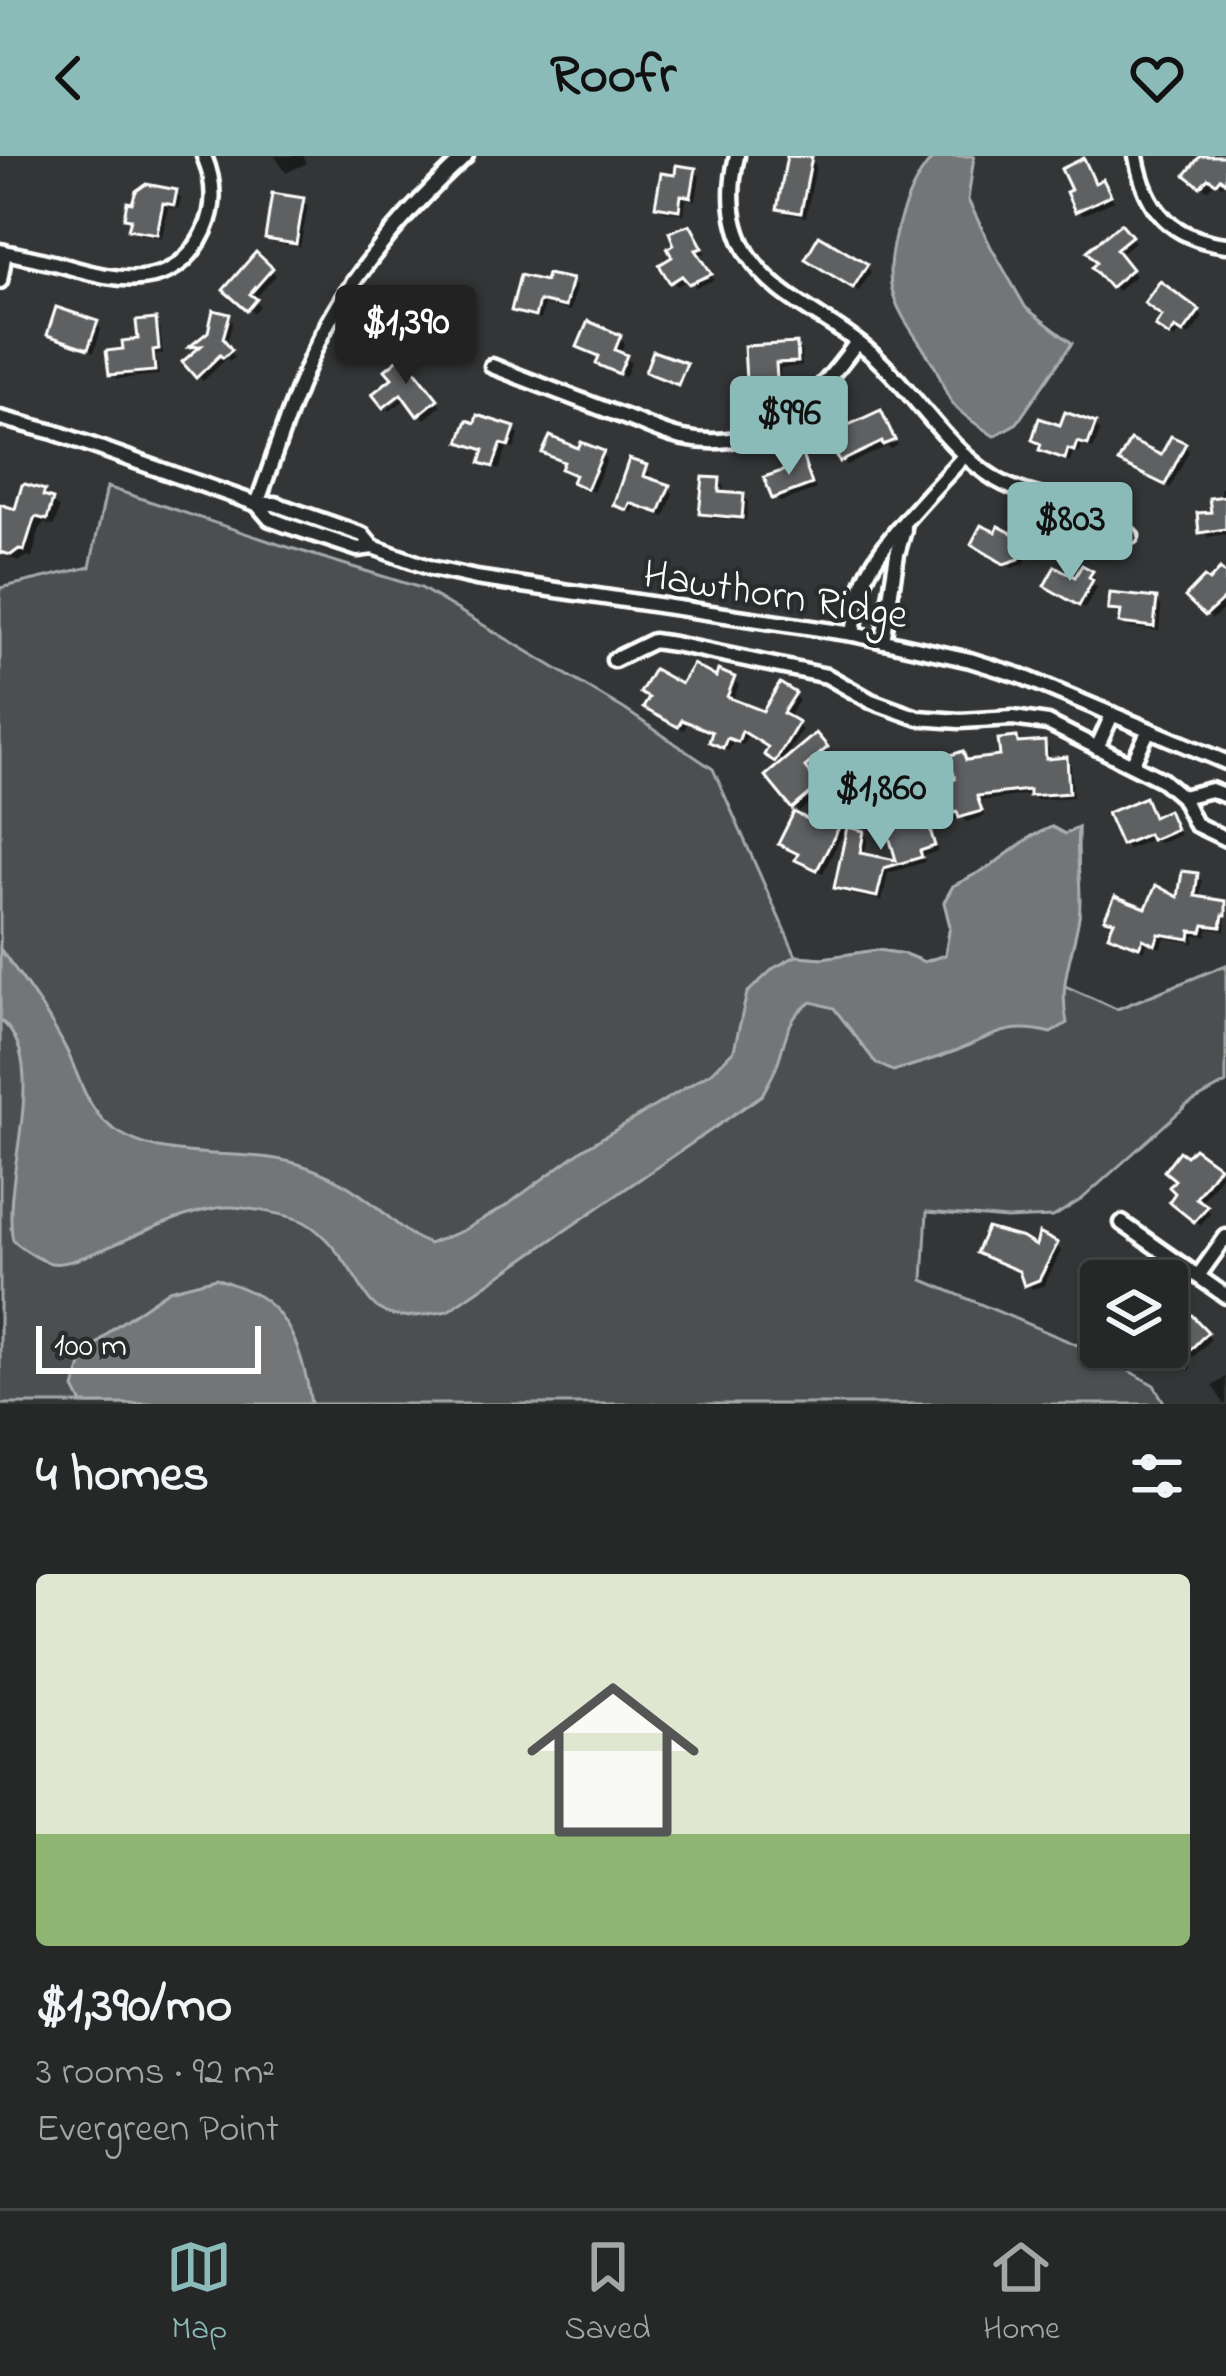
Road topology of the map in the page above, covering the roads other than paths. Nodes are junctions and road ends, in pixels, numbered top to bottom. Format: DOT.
graph roads {
  1 [pos="204,156"];
  2 [pos="466,156"];
  3 [pos="737,156"];
  4 [pos="1136,156"];
  5 [pos="1226,244"];
  6 [pos="3,252"];
  7 [pos="0,281"];
  8 [pos="857,342"];
  9 [pos="491,367"];
  10 [pos="0,418"];
  11 [pos="964,456"];
  12 [pos="256,504"];
  13 [pos="906,523"];
  14 [pos="1131,536"];
  15 [pos="853,634"];
  16 [pos="883,641"];
  17 [pos="614,660"];
  18 [pos="1112,715"];
  19 [pos="1148,730"];
  20 [pos="1097,748"];
  21 [pos="1226,762"];
  22 [pos="1132,764"];
  23 [pos="1182,796"];
  24 [pos="1226,796"];
  25 [pos="1226,839"];
  26 [pos="1122,1222"];
  27 [pos="1226,1237"];
  28 [pos="1198,1276"];
  29 [pos="1226,1296"];
  1 -- 6 [label="street"];
  2 -- 12 [label="street"];
  3 -- 8 [label="street"];
  4 -- 5 [label="street"];
  6 -- 7 [label="street"];
  8 -- 9 [label="street"];
  8 -- 11 [label="street"];
  10 -- 12 [label="street, Hawthorn Ridge"];
  11 -- 13 [label="street"];
  11 -- 14 [label="street"];
  12 -- 15 [label="street, Hawthorn Ridge"];
  13 -- 15 [label="street"];
  13 -- 16 [label="street"];
  15 -- 16 [label="street, Hawthorn Ridge"];
  16 -- 18 [label="street, Hawthorn Ridge"];
  17 -- 20 [label="street"];
  18 -- 19 [label="street, Hawthorn Ridge"];
  18 -- 20 [label="street"];
  19 -- 21 [label="street, Hawthorn Ridge"];
  19 -- 22 [label="street"];
  20 -- 22 [label="street"];
  22 -- 23 [label="street"];
  23 -- 24 [label="street"];
  23 -- 25 [label="street"];
  26 -- 28 [label="street"];
  27 -- 28 [label="street"];
  28 -- 29 [label="street"];
}
